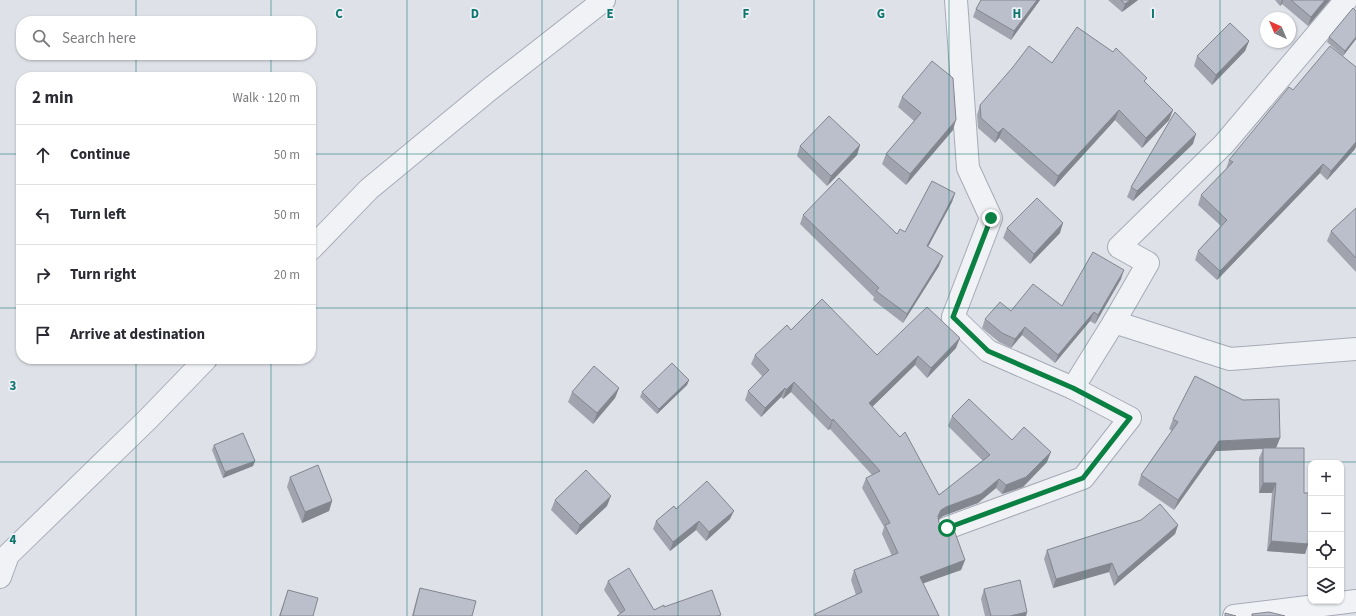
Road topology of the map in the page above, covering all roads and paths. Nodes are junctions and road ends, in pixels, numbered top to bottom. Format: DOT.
graph roads {
  1 [pos="604,0"];
  2 [pos="956,0"];
  3 [pos="1346,0"];
  4 [pos="316,244"];
  5 [pos="1114,322"];
  6 [pos="1356,349"];
  7 [pos="201,364"];
  8 [pos="1073,388"];
  9 [pos="947,528"];
  10 [pos="0,577"];
  11 [pos="1356,601"];
  12 [pos="1234,616"];
  1 -- 4 [label="street"];
  2 -- 8 [label="street"];
  3 -- 5 [label="street"];
  5 -- 6 [label="street"];
  5 -- 8 [label="street"];
  7 -- 10 [label="street"];
  8 -- 9 [label="street"];
  11 -- 12 [label="street"];
}
